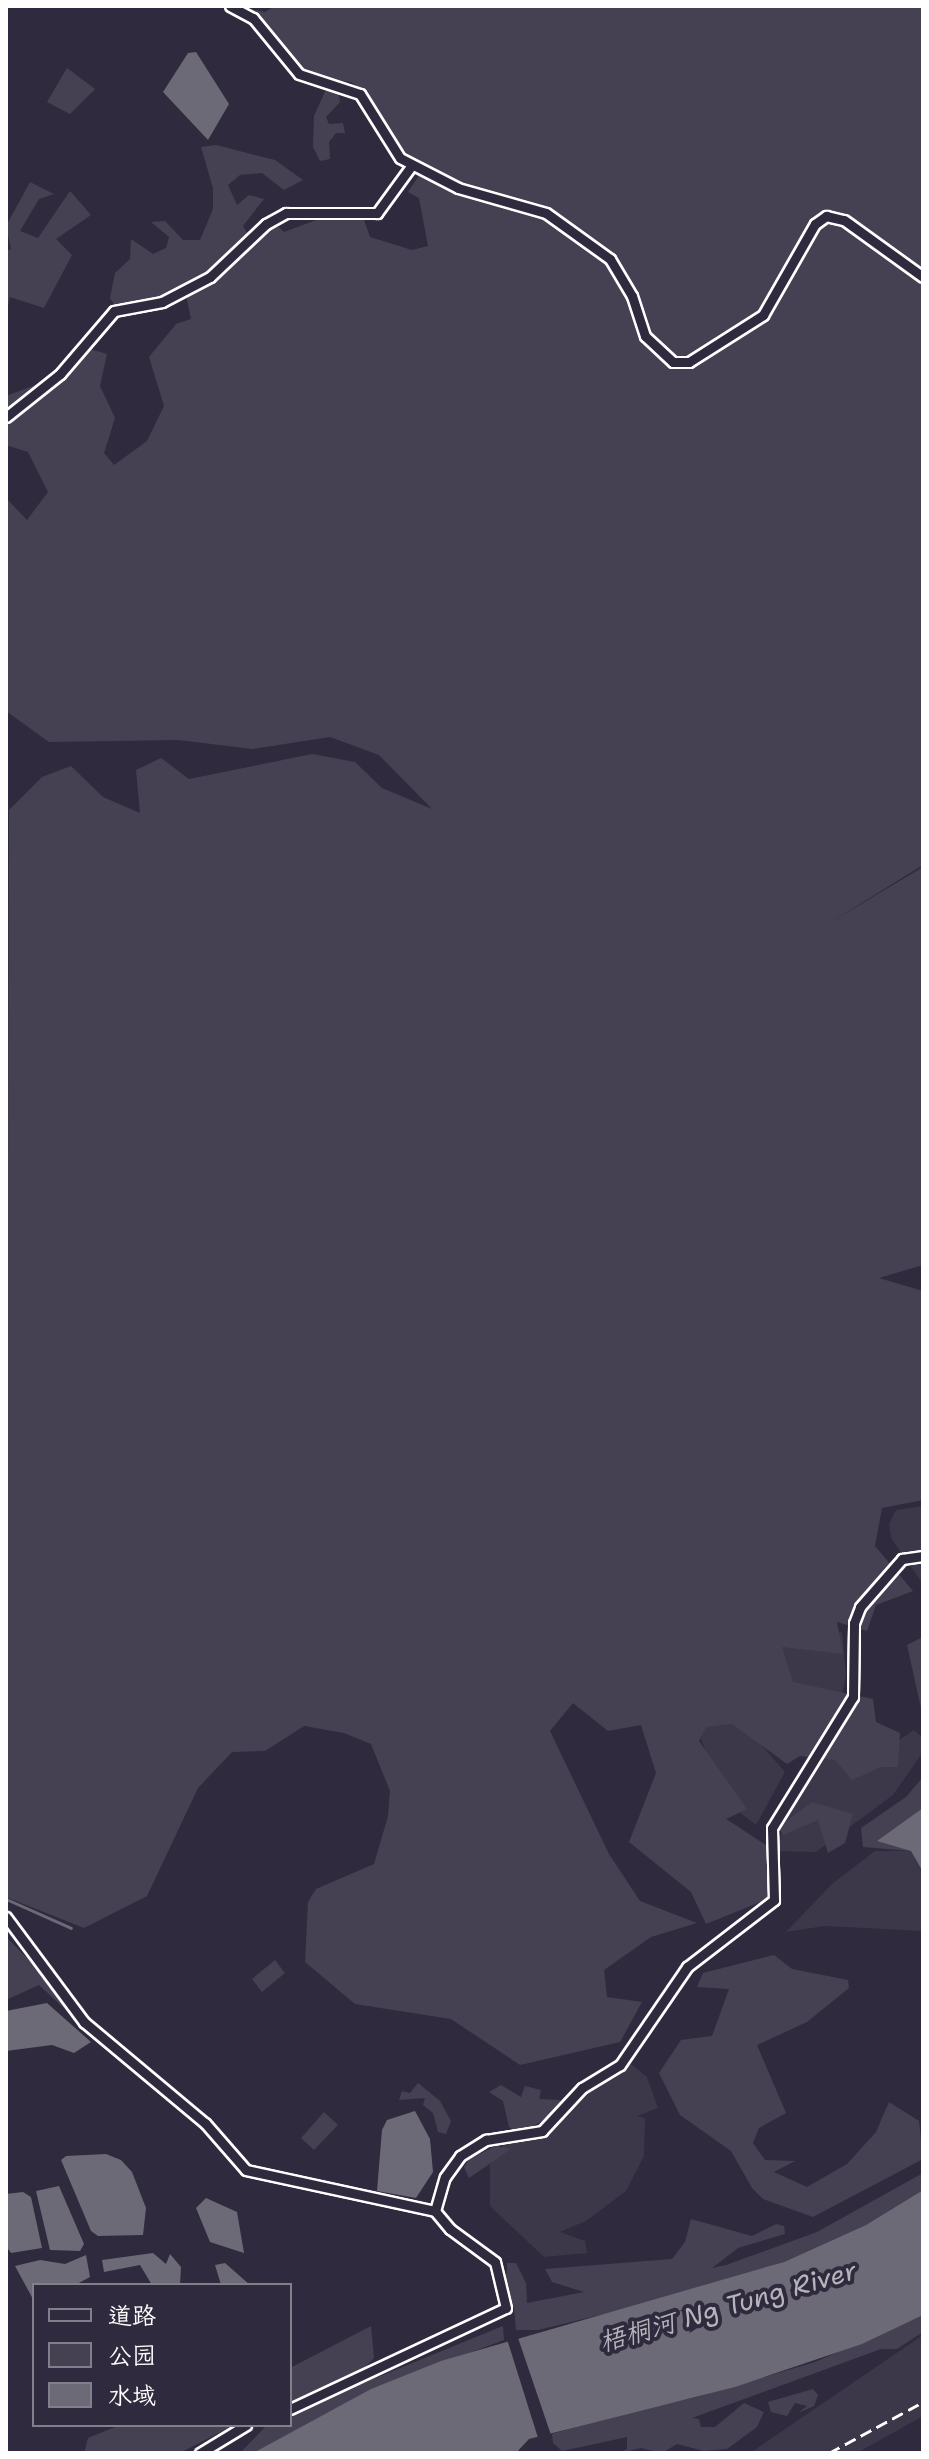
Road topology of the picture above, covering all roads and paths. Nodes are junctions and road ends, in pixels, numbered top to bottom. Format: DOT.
graph roads {
  1 [pos="230,6"];
  2 [pos="412,165"];
  3 [pos="923,277"];
  4 [pos="6,417"];
  5 [pos="923,1556"];
  6 [pos="6,1917"];
  7 [pos="435,2211"];
  8 [pos="292,2408"];
  9 [pos="243,2427"];
  10 [pos="200,2453"];
  1 -- 2 [label="street"];
  2 -- 3 [label="street"];
  2 -- 4 [label="street"];
  5 -- 7 [label="street"];
  6 -- 7 [label="street"];
  7 -- 8 [label="street"];
  9 -- 10 [label="street"];
}
